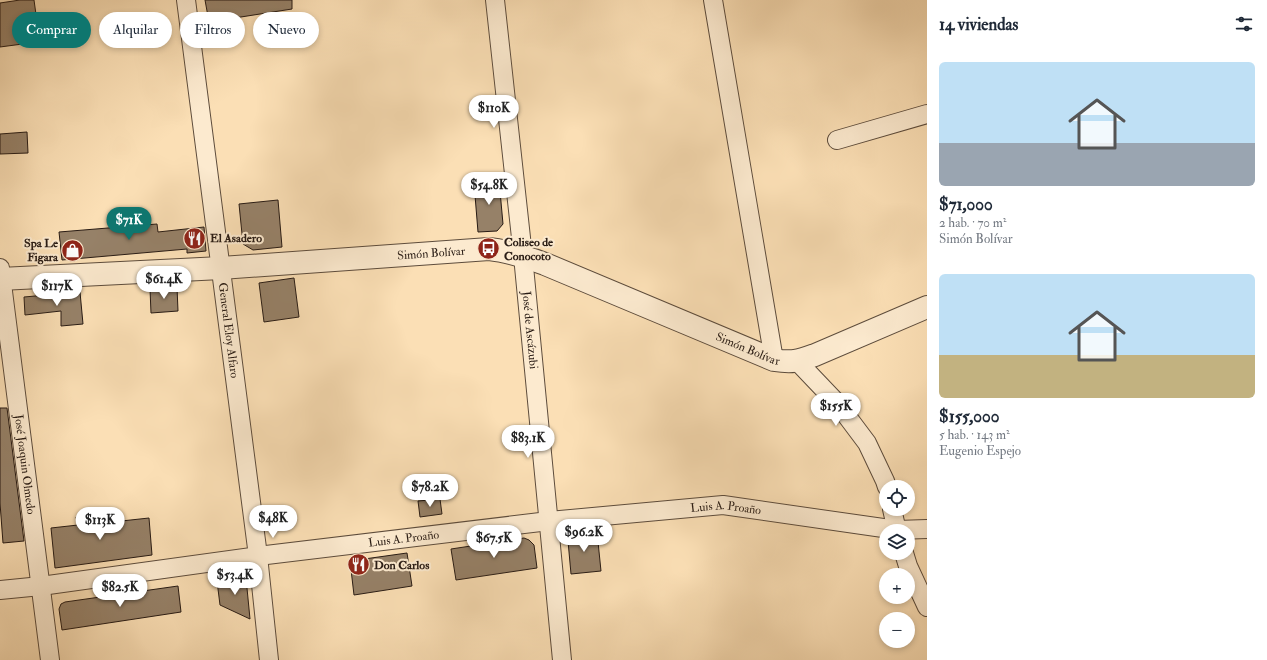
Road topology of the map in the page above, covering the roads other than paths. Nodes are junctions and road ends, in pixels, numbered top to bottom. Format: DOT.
graph roads {
  1 [pos="186,0"];
  2 [pos="495,0"];
  3 [pos="713,0"];
  4 [pos="927,114"];
  5 [pos="836,140"];
  6 [pos="523,256"];
  7 [pos="222,268"];
  8 [pos="1,275"];
  9 [pos="927,307"];
  10 [pos="774,360"];
  11 [pos="797,361"];
  12 [pos="885,480"];
  13 [pos="549,521"];
  14 [pos="879,527"];
  15 [pos="927,528"];
  16 [pos="915,529"];
  17 [pos="258,556"];
  18 [pos="906,560"];
  19 [pos="41,586"];
  20 [pos="0,590"];
  21 [pos="927,607"];
  22 [pos="50,660"];
  23 [pos="269,660"];
  24 [pos="562,660"];
  1 -- 7 [label="street, General Eloy Alfaro"];
  2 -- 6 [label="street, José de Ascázubi"];
  3 -- 10 [label="street"];
  4 -- 5 [label="street"];
  6 -- 7 [label="street, Simón Bolívar"];
  6 -- 10 [label="street, Simón Bolívar"];
  6 -- 13 [label="street, José de Ascázubi"];
  7 -- 8 [label="street, Simón Bolívar"];
  7 -- 17 [label="street, General Eloy Alfaro"];
  8 -- 19 [label="street, José Joaquin Olmedo"];
  9 -- 11 [label="street, Simón Bolívar"];
  10 -- 11 [label="street, Simón Bolívar"];
  11 -- 12 [label="street"];
  13 -- 14 [label="street, Luis A. Proaño"];
  13 -- 17 [label="street, Luis A. Proaño"];
  13 -- 24 [label="street, José de Ascázubi"];
  15 -- 16 [label="street, Luis A. Proaño"];
  17 -- 19 [label="street, Luis A. Proaño"];
  17 -- 23 [label="street, General Eloy Alfaro"];
  18 -- 21 [label="street"];
  19 -- 20 [label="street, Luis A. Proaño"];
  19 -- 22 [label="street, José Joaquin Olmedo"];
}
